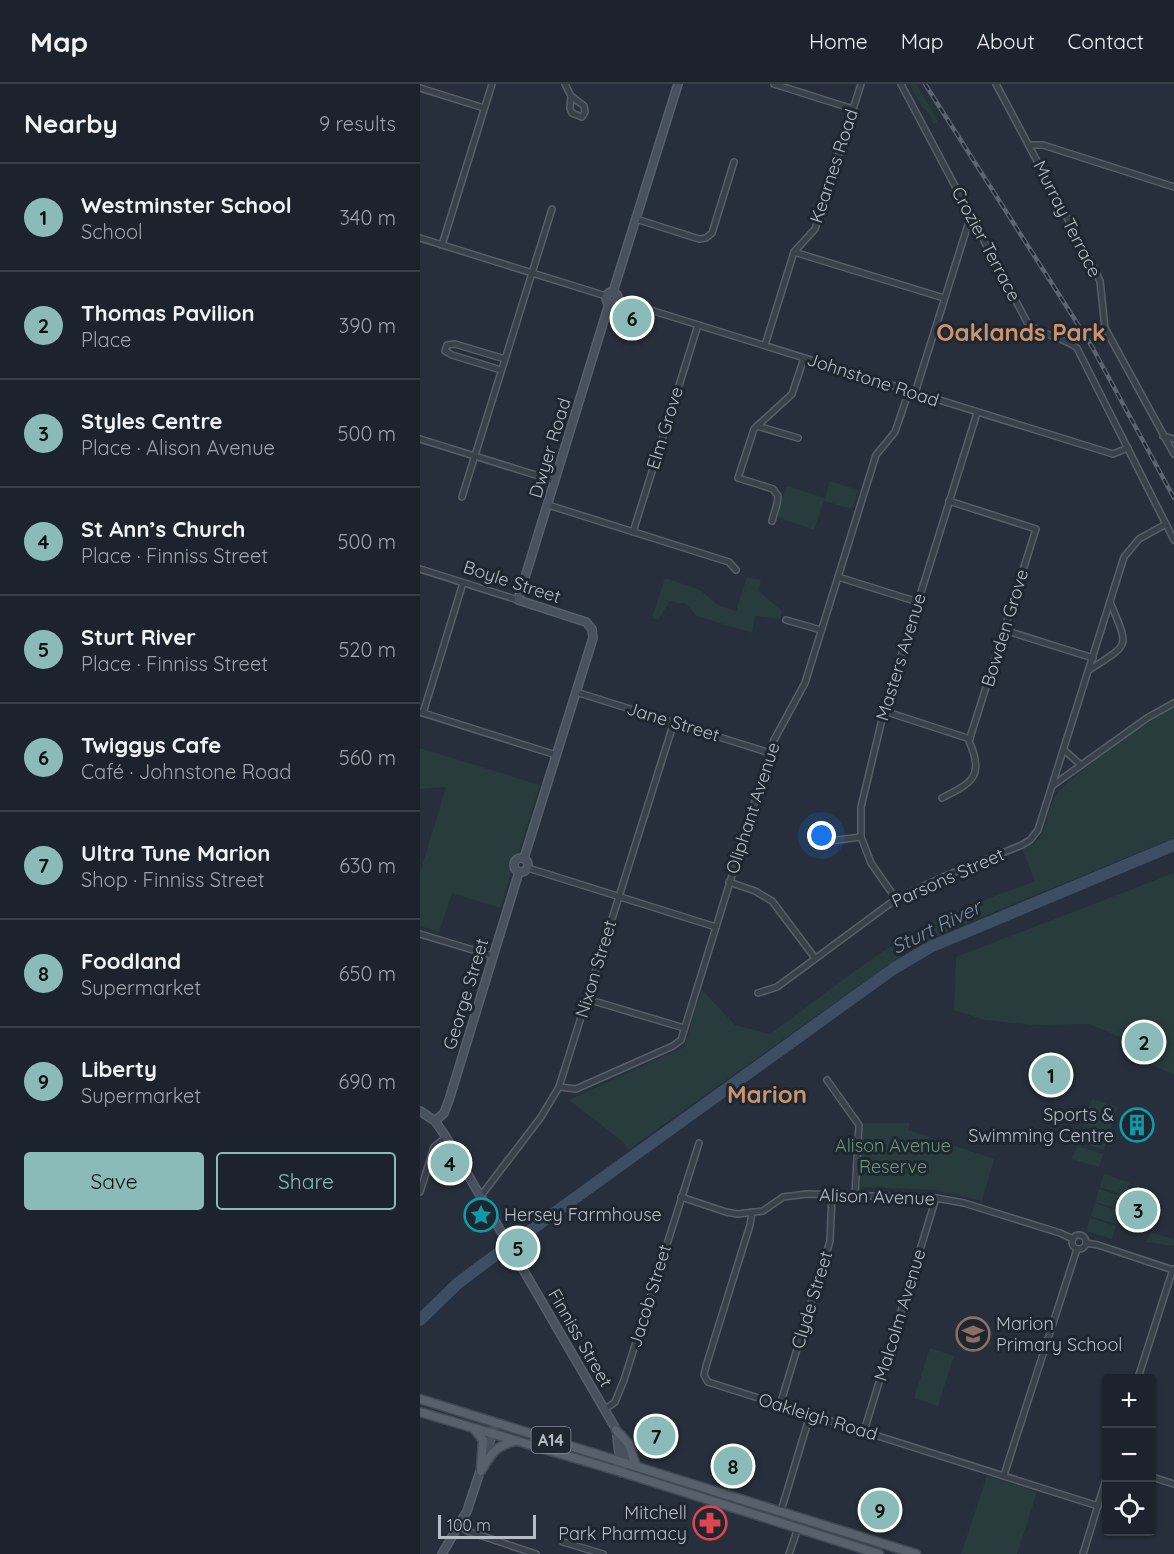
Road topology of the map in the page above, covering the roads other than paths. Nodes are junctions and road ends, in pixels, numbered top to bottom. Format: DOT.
graph roads {
  1 [pos="492,84"];
  2 [pos="565,84"];
  3 [pos="678,84"];
  4 [pos="774,84"];
  5 [pos="861,84"];
  6 [pos="901,84"];
  7 [pos="996,84"];
  8 [pos="420,88"];
  9 [pos="571,96"];
  10 [pos="484,108"];
  11 [pos="853,109"];
  12 [pos="1029,145"];
  13 [pos="734,162"];
  14 [pos="1174,185"];
  15 [pos="552,208"];
  16 [pos="971,215"];
  17 [pos="636,219"];
  18 [pos="420,238"];
  19 [pos="442,245"];
  20 [pos="794,252"];
  21 [pos="532,273"];
  22 [pos="613,292"];
  23 [pos="944,298"];
  24 [pos="608,300"];
  25 [pos="618,300"];
  26 [pos="698,324"];
  27 [pos="765,345"];
  28 [pos="804,358"];
  29 [pos="505,359"];
  30 [pos="501,370"];
  31 [pos="912,392"];
  32 [pos="977,413"];
  33 [pos="757,426"];
  34 [pos="1163,436"];
  35 [pos="798,438"];
  36 [pos="420,439"];
  37 [pos="1174,439"];
  38 [pos="1128,448"];
  39 [pos="1174,454"];
  40 [pos="475,456"];
  41 [pos="555,481"];
  42 [pos="462,496"];
  43 [pos="949,501"];
  44 [pos="548,506"];
  45 [pos="772,521"];
  46 [pos="1166,524"];
  47 [pos="633,532"];
  48 [pos="1174,540"];
  49 [pos="420,569"];
  50 [pos="736,570"];
  51 [pos="838,577"];
  52 [pos="463,583"];
  53 [pos="518,600"];
  54 [pos="918,602"];
  55 [pos="1110,602"];
  56 [pos="786,620"];
  57 [pos="821,630"];
  58 [pos="1004,630"];
  59 [pos="1093,658"];
  60 [pos="1089,670"];
  61 [pos="576,692"];
  62 [pos="1174,703"];
  63 [pos="884,711"];
  64 [pos="422,712"];
  65 [pos="674,722"];
  66 [pos="970,739"];
  67 [pos="1064,750"];
  68 [pos="770,753"];
  69 [pos="556,755"];
  70 [pos="1081,765"];
  71 [pos="1052,786"];
  72 [pos="942,798"];
  73 [pos="861,837"];
  74 [pos="822,842"];
  75 [pos="524,858"];
  76 [pos="528,868"];
  77 [pos="519,872"];
  78 [pos="729,882"];
  79 [pos="619,896"];
  80 [pos="896,899"];
  81 [pos="716,927"];
  82 [pos="420,934"];
  83 [pos="493,956"];
  84 [pos="815,958"];
  85 [pos="758,993"];
  86 [pos="587,999"];
  87 [pos="684,1028"];
  88 [pos="827,1080"];
  89 [pos="559,1087"];
  90 [pos="420,1111"];
  91 [pos="435,1121"];
  92 [pos="446,1137"];
  93 [pos="699,1143"];
  94 [pos="420,1192"];
  95 [pos="832,1194"];
  96 [pos="855,1195"];
  97 [pos="480,1197"];
  98 [pos="681,1197"];
  99 [pos="936,1198"];
  100 [pos="752,1212"];
  101 [pos="1073,1239"];
  102 [pos="1086,1244"];
  103 [pos="1077,1249"];
  104 [pos="1173,1270"];
  105 [pos="1139,1374"];
  106 [pos="420,1399"];
  107 [pos="780,1405"];
  108 [pos="604,1410"];
  109 [pos="420,1412"];
  110 [pos="810,1415"];
  111 [pos="496,1423"];
  112 [pos="474,1429"];
  113 [pos="616,1430"];
  114 [pos="864,1431"];
  115 [pos="492,1434"];
  116 [pos="516,1441"];
  117 [pos="621,1461"];
  118 [pos="636,1466"];
  119 [pos="480,1472"];
  120 [pos="618,1472"];
  121 [pos="1004,1475"];
  122 [pos="1156,1478"];
  123 [pos="1106,1482"];
  124 [pos="1174,1484"];
  125 [pos="1098,1506"];
  126 [pos="781,1512"];
  127 [pos="777,1522"];
  128 [pos="460,1526"];
  129 [pos="798,1528"];
  130 [pos="564,1542"];
  131 [pos="442,1554"];
  132 [pos="536,1554"];
  133 [pos="603,1554"];
  134 [pos="789,1554"];
  135 [pos="879,1554"];
  136 [pos="916,1554"];
  137 [pos="1083,1554"];
  1 -- 10 [label="street"];
  2 -- 9 [label="street"];
  3 -- 17 [label="street"];
  4 -- 11 [label="street"];
  5 -- 11 [label="street, Kearnes Road"];
  6 -- 16 [label="street, Crozier Terrace"];
  7 -- 12 [label="street, Murray Terrace"];
  8 -- 10 [label="street"];
  10 -- 19 [label="street"];
  11 -- 20 [label="street, Kearnes Road"];
  12 -- 14 [label="street"];
  12 -- 34 [label="street, Murray Terrace"];
  13 -- 17 [label="street"];
  15 -- 21 [label="street"];
  16 -- 23 [label="street, Oliphant Avenue"];
  16 -- 38 [label="street, Crozier Terrace"];
  17 -- 22 [label="street"];
  18 -- 19 [label="street"];
  19 -- 21 [label="street"];
  20 -- 23 [label="street"];
  20 -- 27 [label="street, Kearnes Road"];
  21 -- 24 [label="street"];
  21 -- 29 [label="street"];
  22 -- 24 [label="street"];
  22 -- 25 [label="street"];
  23 -- 31 [label="street, Oliphant Avenue"];
  24 -- 25 [label="street"];
  24 -- 41 [label="street, Dwyer Road"];
  25 -- 26 [label="street, Johnstone Road"];
  26 -- 27 [label="street, Johnstone Road"];
  26 -- 47 [label="street, Elm Grove"];
  27 -- 28 [label="street, Johnstone Road"];
  28 -- 31 [label="street, Johnstone Road"];
  28 -- 33 [label="street"];
  29 -- 30 [label="street"];
  29 -- 30 [label="street"];
  30 -- 40 [label="street"];
  31 -- 32 [label="street, Johnstone Road"];
  31 -- 51 [label="street, Oliphant Avenue"];
  32 -- 38 [label="street, Johnstone Road"];
  32 -- 43 [label="street, Masters Avenue"];
  33 -- 35 [label="street"];
  33 -- 45 [label="street"];
  34 -- 37 [label="street"];
  34 -- 39 [label="street, Murray Terrace"];
  36 -- 40 [label="street"];
  38 -- 46 [label="street, Crozier Terrace"];
  40 -- 41 [label="street"];
  40 -- 42 [label="street"];
  41 -- 44 [label="street, Dwyer Road"];
  43 -- 54 [label="street, Masters Avenue"];
  43 -- 58 [label="street, Bowden Grove"];
  44 -- 47 [label="street"];
  44 -- 53 [label="street, Dwyer Road"];
  46 -- 48 [label="street, Crozier Terrace"];
  46 -- 55 [label="street, Parsons Street"];
  47 -- 50 [label="street"];
  49 -- 52 [label="street, Boyle Street"];
  51 -- 54 [label="street"];
  51 -- 57 [label="street, Oliphant Avenue"];
  52 -- 53 [label="street, Boyle Street"];
  52 -- 64 [label="street"];
  53 -- 61 [label="street, Boyle Street"];
  54 -- 63 [label="street, Masters Avenue"];
  55 -- 59 [label="street, Parsons Street"];
  55 -- 60 [label="street"];
  56 -- 57 [label="street"];
  57 -- 68 [label="street, Oliphant Avenue"];
  58 -- 59 [label="street"];
  58 -- 66 [label="street, Bowden Grove"];
  59 -- 60 [label="street, Parsons Street"];
  60 -- 67 [label="street, Parsons Street"];
  61 -- 65 [label="street, Jane Street"];
  61 -- 69 [label="street"];
  62 -- 70 [label="street"];
  63 -- 66 [label="street"];
  63 -- 73 [label="street, Masters Avenue"];
  64 -- 69 [label="street"];
  65 -- 68 [label="street, Jane Street"];
  65 -- 79 [label="street, Nixon Street"];
  66 -- 72 [label="street, Bowden Grove"];
  67 -- 70 [label="street"];
  67 -- 71 [label="street, Parsons Street"];
  68 -- 78 [label="street, Oliphant Avenue"];
  69 -- 75 [label="street"];
  70 -- 71 [label="street"];
  71 -- 80 [label="street, Parsons Street"];
  73 -- 74 [label="street"];
  73 -- 80 [label="street, Masters Avenue"];
  75 -- 76 [label="street"];
  75 -- 77 [label="street"];
  76 -- 77 [label="street"];
  76 -- 79 [label="street"];
  77 -- 83 [label="street, George Street"];
  78 -- 81 [label="street, Oliphant Avenue"];
  78 -- 84 [label="street"];
  79 -- 81 [label="street"];
  79 -- 86 [label="street, Nixon Street"];
  80 -- 84 [label="street, Parsons Street"];
  81 -- 87 [label="street, Oliphant Avenue"];
  82 -- 83 [label="street"];
  83 -- 91 [label="street, George Street"];
  84 -- 85 [label="street, Parsons Street"];
  86 -- 87 [label="street"];
  86 -- 89 [label="street, Nixon Street"];
  87 -- 89 [label="street, Oliphant Avenue"];
  88 -- 96 [label="street"];
  89 -- 97 [label="street, Nixon Street"];
  90 -- 91 [label="street, Finniss Street"];
  91 -- 92 [label="street, Finniss Street"];
  92 -- 94 [label="street"];
  92 -- 97 [label="street, Finniss Street"];
  93 -- 98 [label="street, Jacob Street"];
  95 -- 96 [label="street, Alison Avenue"];
  95 -- 100 [label="street, Alison Avenue"];
  95 -- 107 [label="street, Clyde Street"];
  96 -- 99 [label="street, Alison Avenue"];
  97 -- 108 [label="street, Finniss Street"];
  98 -- 100 [label="street, Alison Avenue"];
  98 -- 108 [label="street, Jacob Street"];
  99 -- 101 [label="street, Alison Avenue"];
  99 -- 114 [label="street, Malcolm Avenue"];
  100 -- 107 [label="street, Oakleigh Road"];
  101 -- 102 [label="street"];
  101 -- 103 [label="street"];
  102 -- 103 [label="street"];
  102 -- 104 [label="street"];
  103 -- 121 [label="street"];
  104 -- 105 [label="street"];
  106 -- 111 [label="main road, A14"];
  107 -- 110 [label="street, Oakleigh Road"];
  108 -- 113 [label="street, Finniss Street"];
  109 -- 112 [label="main road, A14"];
  110 -- 114 [label="street, Oakleigh Road"];
  110 -- 126 [label="street"];
  111 -- 115 [label="street"];
  111 -- 117 [label="main road, A14"];
  112 -- 115 [label="main road, A14"];
  112 -- 119 [label="main road"];
  113 -- 117 [label="street, Finniss Street"];
  113 -- 118 [label="main road"];
  114 -- 121 [label="street, Oakleigh Road"];
  115 -- 116 [label="main road, A14"];
  115 -- 119 [label="street"];
  116 -- 119 [label="main road"];
  116 -- 120 [label="main road, A14"];
  117 -- 118 [label="main road, A14"];
  117 -- 120 [label="street, Finniss Street"];
  118 -- 126 [label="main road, A14"];
  119 -- 128 [label="street"];
  120 -- 127 [label="main road, A14"];
  121 -- 125 [label="street, Oakleigh Road"];
  122 -- 124 [label="street"];
  123 -- 125 [label="street"];
  125 -- 137 [label="street"];
  126 -- 127 [label="street"];
  126 -- 136 [label="main road, A14"];
  127 -- 129 [label="main road, A14"];
  128 -- 131 [label="street"];
  128 -- 132 [label="street"];
  129 -- 134 [label="street"];
  129 -- 135 [label="main road, A14"];
  130 -- 133 [label="street"];
}
